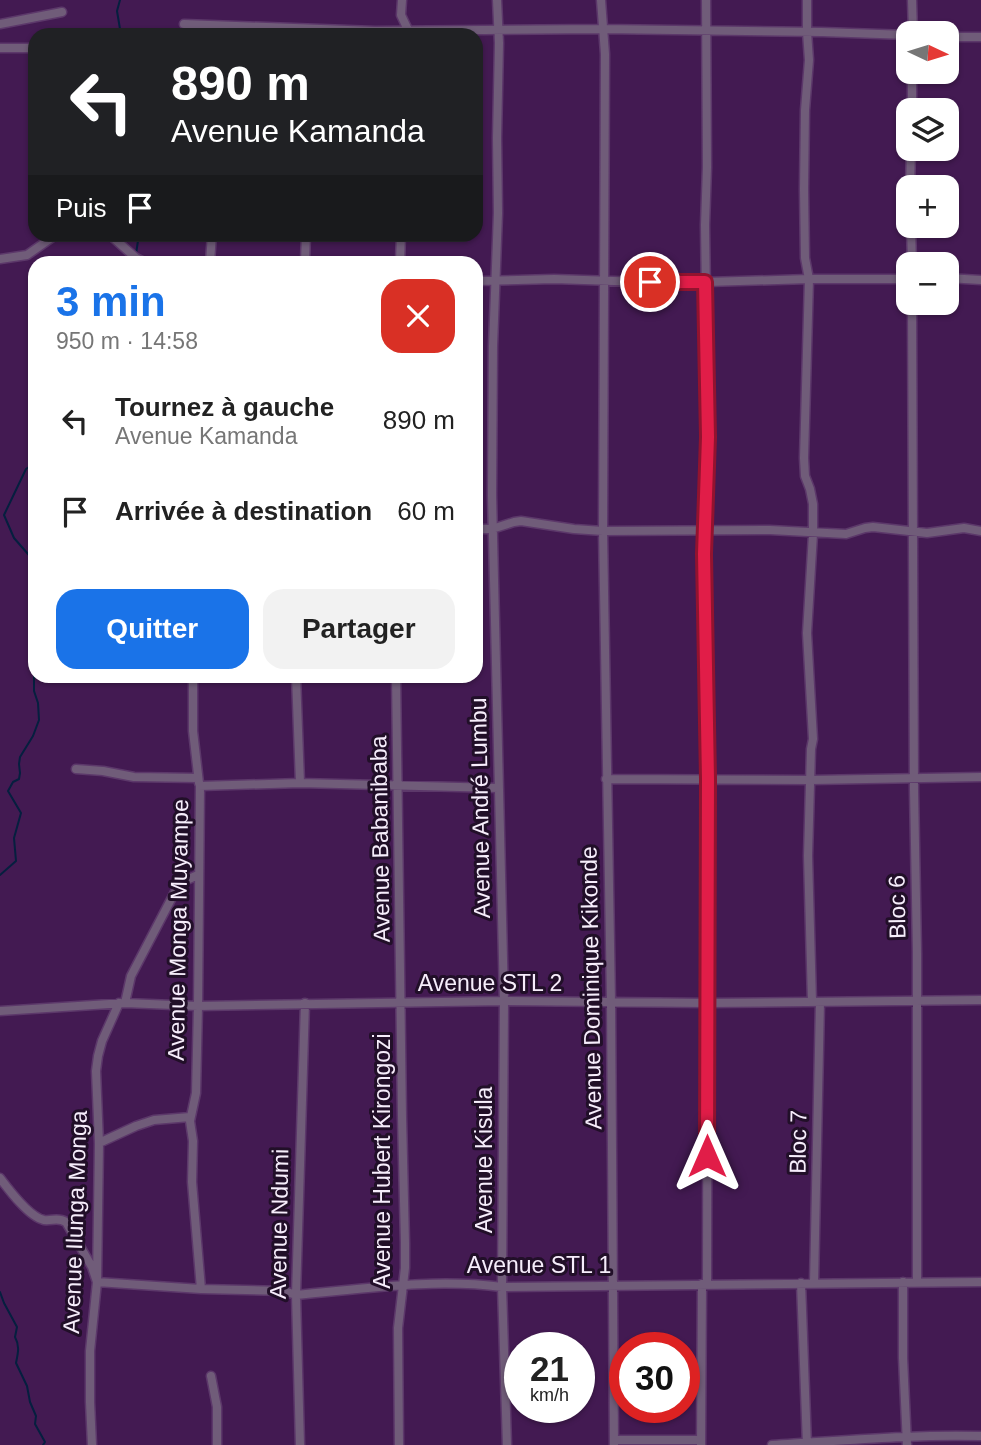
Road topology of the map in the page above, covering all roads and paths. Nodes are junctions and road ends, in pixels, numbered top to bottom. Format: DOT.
graph roads {
  1 [pos="402,0"];
  2 [pos="497,0"];
  3 [pos="601,0"];
  4 [pos="706,0"];
  5 [pos="807,0"];
  6 [pos="912,0"];
  7 [pos="62,12"];
  8 [pos="913,21"];
  9 [pos="0,24"];
  10 [pos="184,24"];
  11 [pos="213,28"];
  12 [pos="407,28"];
  13 [pos="603,29"];
  14 [pos="483,31"];
  15 [pos="499,31"];
  16 [pos="706,32"];
  17 [pos="807,32"];
  18 [pos="896,35"];
  19 [pos="959,37"];
  20 [pos="981,37"];
  21 [pos="0,48"];
  22 [pos="28,48"];
  23 [pos="46,242"];
  24 [pos="117,242"];
  25 [pos="134,256"];
  26 [pos="0,259"];
  27 [pos="809,279"];
  28 [pos="896,279"];
  29 [pos="959,279"];
  30 [pos="496,280"];
  31 [pos="981,280"];
  32 [pos="483,281"];
  33 [pos="603,281"];
  34 [pos="705,282"];
  35 [pos="912,315"];
  36 [pos="492,529"];
  37 [pos="483,530"];
  38 [pos="705,530"];
  39 [pos="603,531"];
  40 [pos="913,531"];
  41 [pos="981,531"];
  42 [pos="813,534"];
  43 [pos="193,683"];
  44 [pos="296,683"];
  45 [pos="397,683"];
  46 [pos="76,769"];
  47 [pos="981,777"];
  48 [pos="915,778"];
  49 [pos="606,779"];
  50 [pos="708,779"];
  51 [pos="811,780"];
  52 [pos="199,782"];
  53 [pos="300,783"];
  54 [pos="398,785"];
  55 [pos="499,788"];
  56 [pos="198,875"];
  57 [pos="981,1000"];
  58 [pos="504,1001"];
  59 [pos="916,1001"];
  60 [pos="611,1002"];
  61 [pos="816,1002"];
  62 [pos="122,1003"];
  63 [pos="305,1003"];
  64 [pos="401,1003"];
  65 [pos="707,1003"];
  66 [pos="198,1006"];
  67 [pos="0,1011"];
  68 [pos="190,1117"];
  69 [pos="109,1139"];
  70 [pos="100,1143"];
  71 [pos="99,1158"];
  72 [pos="0,1178"];
  73 [pos="97,1282"];
  74 [pos="902,1282"];
  75 [pos="917,1282"];
  76 [pos="981,1282"];
  77 [pos="802,1283"];
  78 [pos="814,1283"];
  79 [pos="704,1284"];
  80 [pos="403,1285"];
  81 [pos="613,1285"];
  82 [pos="502,1287"];
  83 [pos="201,1289"];
  84 [pos="296,1295"];
  85 [pos="211,1376"];
  86 [pos="981,1436"];
  87 [pos="906,1440"];
  88 [pos="614,1443"];
  89 [pos="701,1443"];
  90 [pos="807,1444"];
  91 [pos="92,1445"];
  92 [pos="217,1445"];
  93 [pos="300,1445"];
  94 [pos="398,1445"];
  95 [pos="507,1445"];
  96 [pos="772,1445"];
  1 -- 12 [label="street"];
  2 -- 15 [label="street, Avenue André Lumbu"];
  3 -- 13 [label="street, Avenue Dominique Kikonde"];
  4 -- 16 [label="street"];
  5 -- 17 [label="street, Bloc 7"];
  6 -- 8 [label="street"];
  7 -- 9 [label="street"];
  10 -- 11 [label="street"];
  13 -- 15 [label="street"];
  13 -- 16 [label="street"];
  13 -- 33 [label="street, Avenue Dominique Kikonde"];
  14 -- 15 [label="street"];
  15 -- 30 [label="street, Avenue André Lumbu"];
  16 -- 17 [label="street"];
  16 -- 34 [label="street"];
  17 -- 18 [label="street"];
  17 -- 27 [label="street, Bloc 7"];
  19 -- 20 [label="street"];
  21 -- 22 [label="street"];
  23 -- 26 [label="street"];
  24 -- 25 [label="street"];
  27 -- 28 [label="street"];
  27 -- 34 [label="street"];
  27 -- 42 [label="street, Bloc 7"];
  29 -- 31 [label="street"];
  30 -- 32 [label="street"];
  30 -- 33 [label="street"];
  30 -- 36 [label="street, Avenue André Lumbu"];
  33 -- 34 [label="street"];
  33 -- 39 [label="street, Avenue Dominique Kikonde"];
  34 -- 38 [label="street"];
  35 -- 40 [label="street, Bloc 6"];
  36 -- 37 [label="street"];
  36 -- 39 [label="street"];
  36 -- 55 [label="street, Avenue André Lumbu"];
  38 -- 39 [label="street"];
  38 -- 42 [label="street"];
  38 -- 50 [label="street"];
  39 -- 49 [label="street, Avenue Dominique Kikonde"];
  40 -- 41 [label="street"];
  40 -- 42 [label="street"];
  40 -- 48 [label="street, Bloc 6"];
  42 -- 51 [label="street, Bloc 7"];
  43 -- 52 [label="street"];
  44 -- 53 [label="street"];
  45 -- 54 [label="street, Avenue Babanibaba"];
  46 -- 52 [label="street"];
  47 -- 48 [label="street"];
  48 -- 51 [label="street"];
  48 -- 59 [label="street, Bloc 6"];
  49 -- 50 [label="street"];
  49 -- 60 [label="street, Avenue Dominique Kikonde"];
  50 -- 51 [label="street"];
  50 -- 65 [label="street"];
  51 -- 61 [label="street, Bloc 7"];
  52 -- 53 [label="street, Avenue Monga Muyampe"];
  52 -- 56 [label="street, Avenue Monga Muyampe"];
  53 -- 54 [label="street, Avenue Monga Muyampe"];
  54 -- 55 [label="street, Avenue Monga Muyampe"];
  54 -- 64 [label="street, Avenue Babanibaba"];
  55 -- 58 [label="street, Avenue André Lumbu"];
  56 -- 62 [label="street, Avenue Ilunga Monga"];
  56 -- 66 [label="street, Avenue Monga Muyampe"];
  57 -- 59 [label="street, Avenue STL 2"];
  58 -- 60 [label="street, Avenue STL 2"];
  58 -- 64 [label="street, Avenue STL 2"];
  58 -- 82 [label="street, Avenue Kisula"];
  59 -- 61 [label="street, Avenue STL 2"];
  59 -- 75 [label="street, Bloc 6"];
  60 -- 65 [label="street, Avenue STL 2"];
  60 -- 81 [label="street, Avenue Dominique Kikonde"];
  61 -- 65 [label="street, Avenue STL 2"];
  61 -- 78 [label="street, Bloc 7"];
  62 -- 66 [label="street, Avenue STL 2"];
  62 -- 67 [label="street, Avenue STL 2"];
  62 -- 70 [label="street, Avenue Ilunga Monga"];
  63 -- 64 [label="street, Avenue STL 2"];
  63 -- 66 [label="street, Avenue STL 2"];
  63 -- 84 [label="street, Avenue Ndumi"];
  64 -- 80 [label="street, Avenue Hubert Kirongozi"];
  65 -- 79 [label="street"];
  66 -- 68 [label="street, Avenue Monga Muyampe"];
  68 -- 69 [label="street"];
  68 -- 83 [label="street, Avenue Monga Muyampe"];
  69 -- 70 [label="street"];
  69 -- 71 [label="street"];
  70 -- 71 [label="street, Avenue Ilunga Monga"];
  71 -- 73 [label="street, Avenue Ilunga Monga"];
  72 -- 73 [label="street"];
  73 -- 83 [label="street, Avenue STL 1"];
  73 -- 91 [label="street, Avenue Ilunga Monga"];
  74 -- 75 [label="street, Avenue STL 1"];
  74 -- 78 [label="street, Avenue STL 1"];
  74 -- 87 [label="street"];
  75 -- 76 [label="street, Avenue STL 1"];
  77 -- 78 [label="street, Avenue STL 1"];
  77 -- 79 [label="street, Avenue STL 1"];
  77 -- 90 [label="street"];
  79 -- 81 [label="street, Avenue STL 1"];
  79 -- 89 [label="street"];
  80 -- 82 [label="street, Avenue STL 1"];
  80 -- 84 [label="street, Avenue STL 1"];
  80 -- 94 [label="street, Avenue Hubert Kirongozi"];
  81 -- 82 [label="street, Avenue STL 1"];
  81 -- 88 [label="street, Avenue Dominique Kikonde"];
  82 -- 95 [label="street, Avenue Kisula"];
  83 -- 84 [label="street, Avenue STL 1"];
  84 -- 93 [label="street, Avenue Ndumi"];
  85 -- 92 [label="street"];
  86 -- 87 [label="street"];
  87 -- 90 [label="street"];
  88 -- 89 [label="street"];
  90 -- 96 [label="street"];
}
